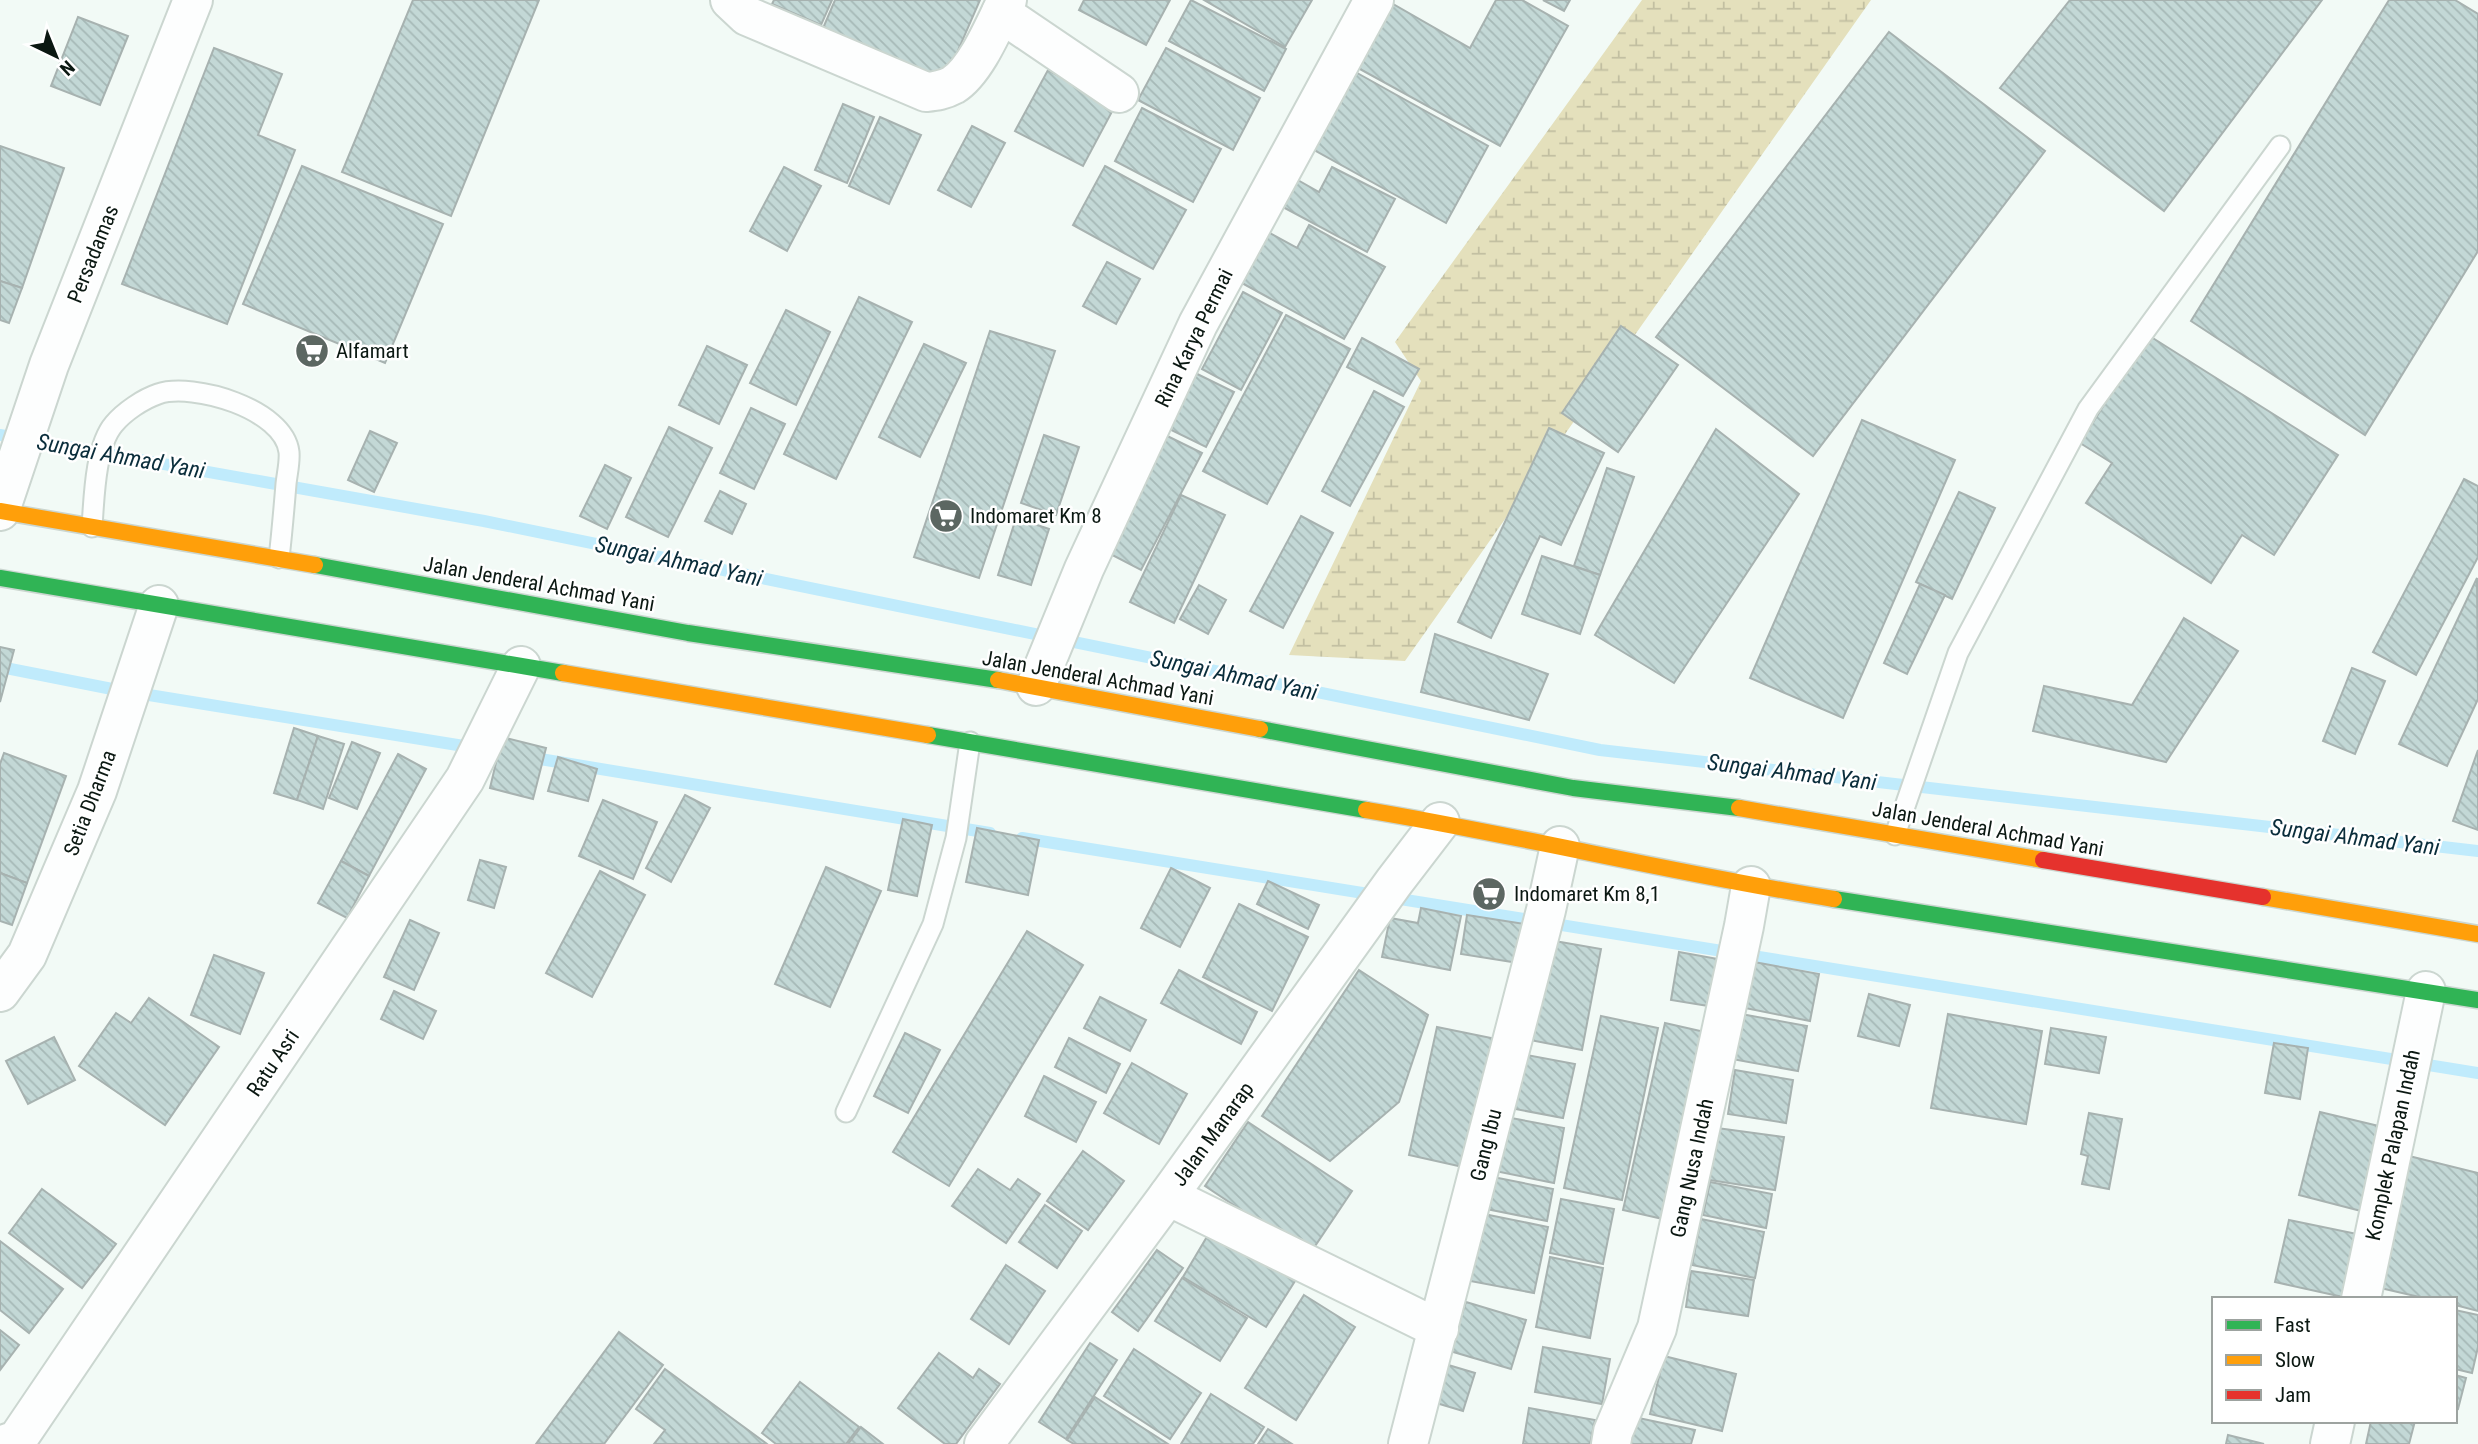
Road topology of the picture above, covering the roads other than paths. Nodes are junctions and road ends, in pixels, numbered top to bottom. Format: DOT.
graph roads {
  1 [pos="193,0"];
  2 [pos="730,0"];
  3 [pos="1374,0"];
  4 [pos="1004,6"];
  5 [pos="1119,93"];
  6 [pos="2280,146"];
  7 [pos="0,511"];
  8 [pos="92,527"];
  9 [pos="279,558"];
  10 [pos="0,578"];
  11 [pos="159,605"];
  12 [pos="688,633"];
  13 [pos="689,654"];
  14 [pos="521,666"];
  15 [pos="689,674"];
  16 [pos="1036,687"];
  17 [pos="689,694"];
  18 [pos="970,742"];
  19 [pos="1440,822"];
  20 [pos="1895,835"];
  21 [pos="1560,846"];
  22 [pos="1751,886"];
  23 [pos="2478,934"];
  24 [pos="2426,991"];
  25 [pos="0,992"];
  26 [pos="2478,1000"];
  27 [pos="846,1112"];
  28 [pos="1168,1196"];
  29 [pos="2361,1297"];
  30 [pos="1439,1329"];
  31 [pos="2335,1423"];
  32 [pos="5,1444"];
  33 [pos="984,1444"];
  34 [pos="1408,1444"];
  35 [pos="1611,1444"];
  36 [pos="2330,1444"];
  1 -- 7 [label="street, Persadamas"];
  2 -- 4 [label="street"];
  3 -- 16 [label="street, Rina Karya Permai"];
  4 -- 5 [label="street"];
  6 -- 20 [label="lane"];
  7 -- 8 [label="highway, Jalan Jenderal Achmad Yani"];
  8 -- 9 [label="highway, Jalan Jenderal Achmad Yani"];
  8 -- 9 [label="lane"];
  9 -- 12 [label="highway, Jalan Jenderal Achmad Yani"];
  10 -- 11 [label="highway"];
  11 -- 14 [label="highway"];
  11 -- 25 [label="street, Setia Dharma"];
  12 -- 13 [label="highway"];
  12 -- 16 [label="highway, Jalan Jenderal Achmad Yani"];
  14 -- 17 [label="highway"];
  14 -- 32 [label="street, Ratu Asri"];
  15 -- 17 [label="highway"];
  16 -- 20 [label="highway, Jalan Jenderal Achmad Yani"];
  17 -- 18 [label="highway"];
  18 -- 19 [label="highway"];
  18 -- 27 [label="lane"];
  19 -- 21 [label="highway"];
  19 -- 28 [label="street, Jalan Manarap"];
  20 -- 23 [label="highway, Jalan Jenderal Achmad Yani"];
  21 -- 22 [label="highway"];
  21 -- 30 [label="street, Gang Ibu"];
  22 -- 24 [label="highway"];
  22 -- 35 [label="street, Gang Nusa Indah"];
  24 -- 26 [label="highway"];
  24 -- 29 [label="street, Komplek Palapan Indah"];
  28 -- 30 [label="street"];
  28 -- 33 [label="street, Jalan Manarap"];
  30 -- 34 [label="street, Gang Ibu"];
  31 -- 36 [label="street"];
}
